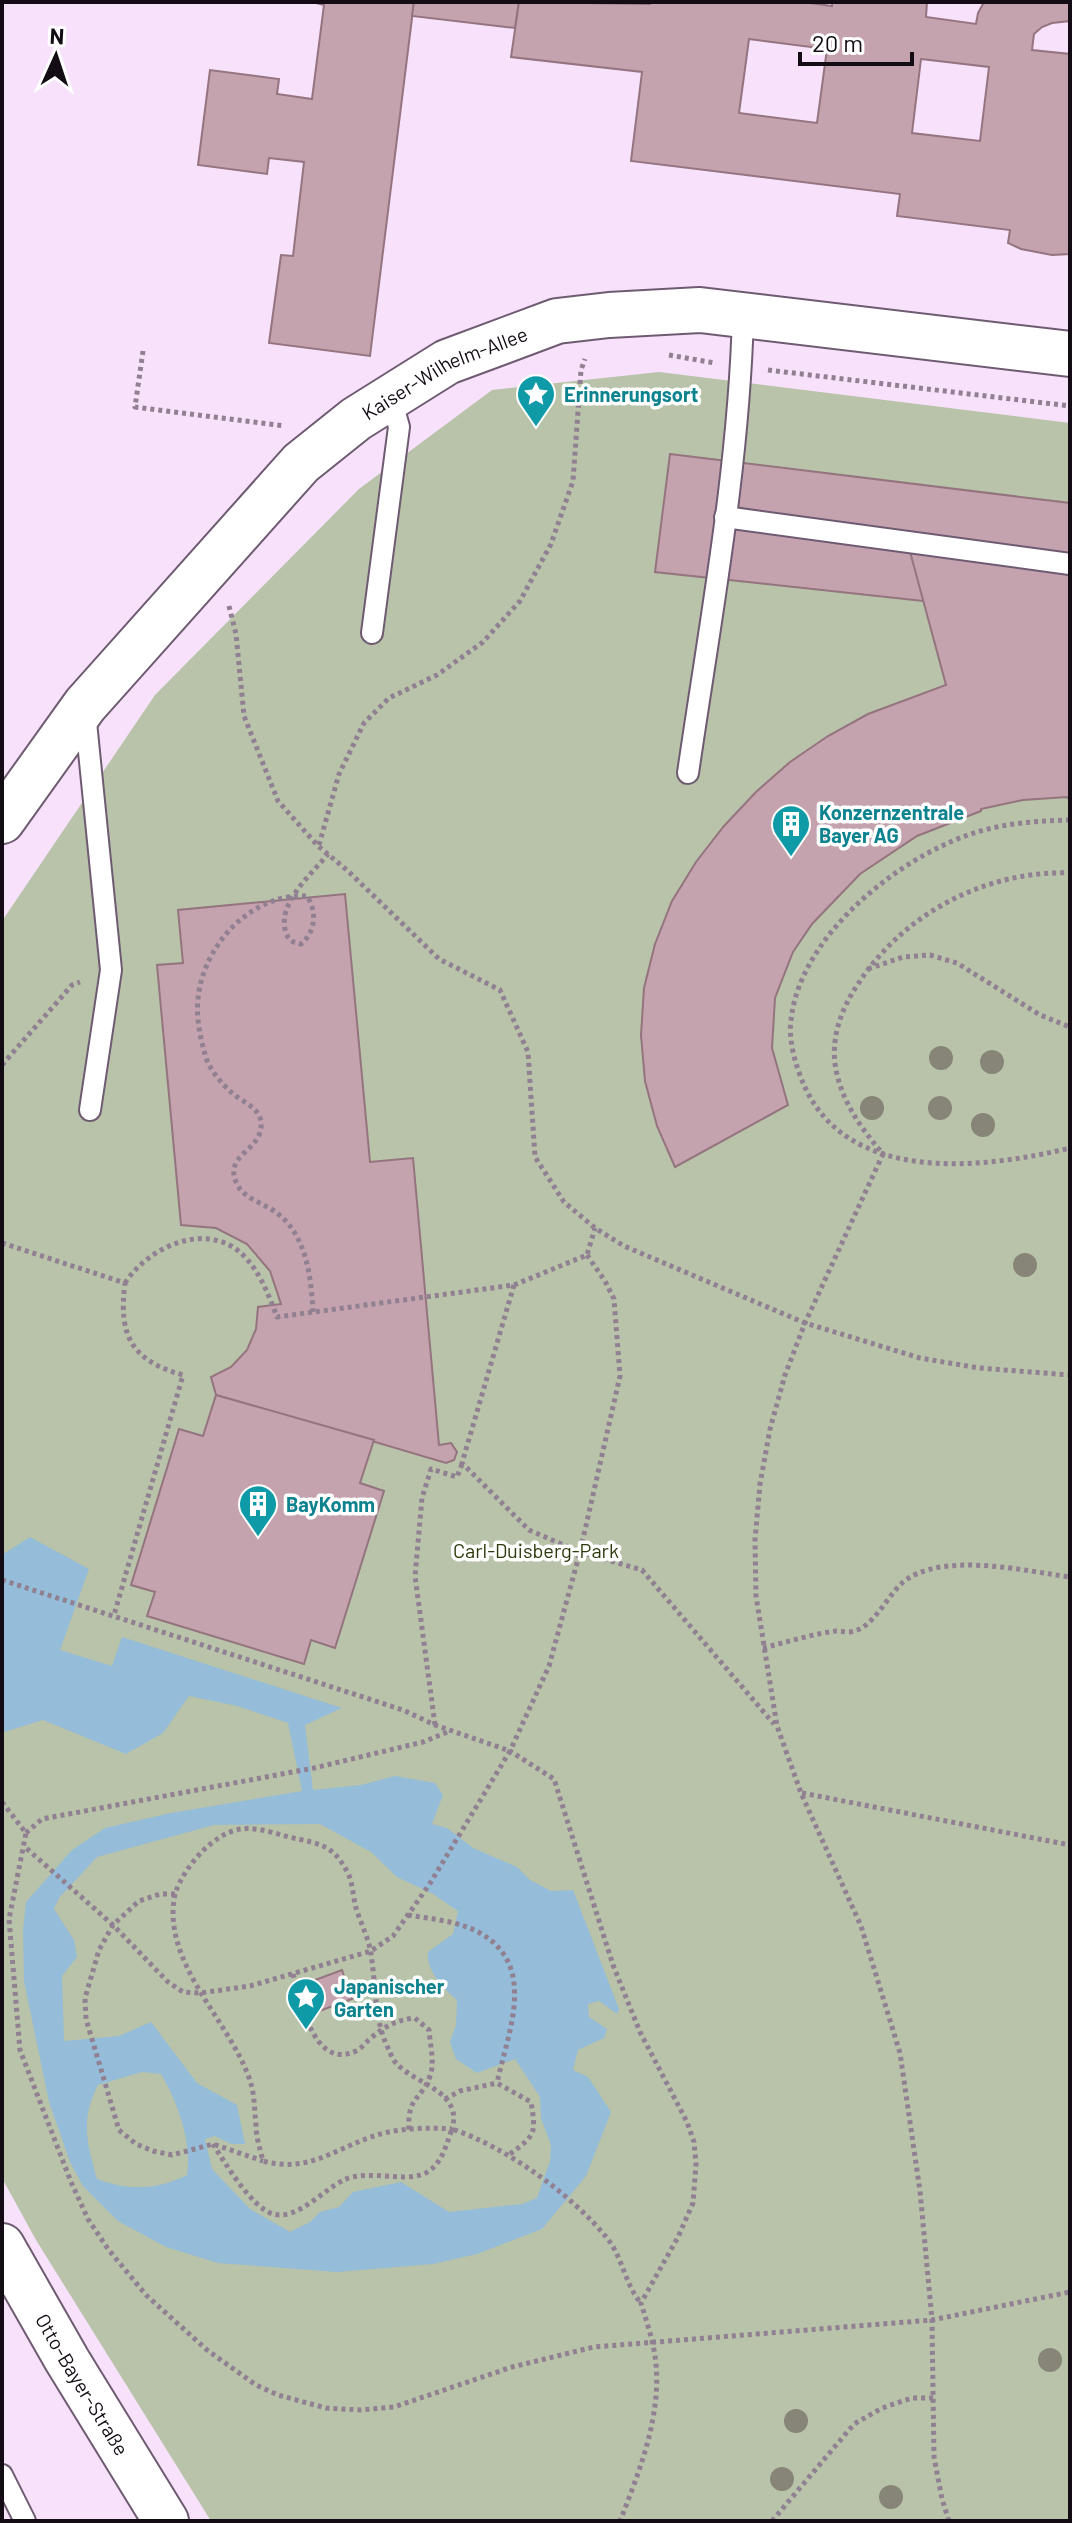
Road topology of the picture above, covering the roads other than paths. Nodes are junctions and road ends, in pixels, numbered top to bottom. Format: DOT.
graph roads {
  1 [pos="743,315"];
  2 [pos="1070,354"];
  3 [pos="391,398"];
  4 [pos="725,517"];
  5 [pos="1070,564"];
  6 [pos="372,633"];
  7 [pos="85,705"];
  8 [pos="688,773"];
  9 [pos="2,821"];
  10 [pos="90,1110"];
  11 [pos="2,2246"];
  12 [pos="2,2475"];
  13 [pos="25,2521"];
  14 [pos="166,2521"];
  1 -- 2 [label="street, Kaiser-Wilhelm-Allee"];
  1 -- 3 [label="street, Kaiser-Wilhelm-Allee"];
  1 -- 4 [label="lane"];
  3 -- 6 [label="lane"];
  3 -- 7 [label="street, Kaiser-Wilhelm-Allee"];
  4 -- 5 [label="lane"];
  4 -- 8 [label="lane"];
  7 -- 9 [label="street, Kaiser-Wilhelm-Allee"];
  7 -- 10 [label="lane"];
  11 -- 14 [label="street, Otto-Bayer-Straße"];
  12 -- 13 [label="lane"];
}
